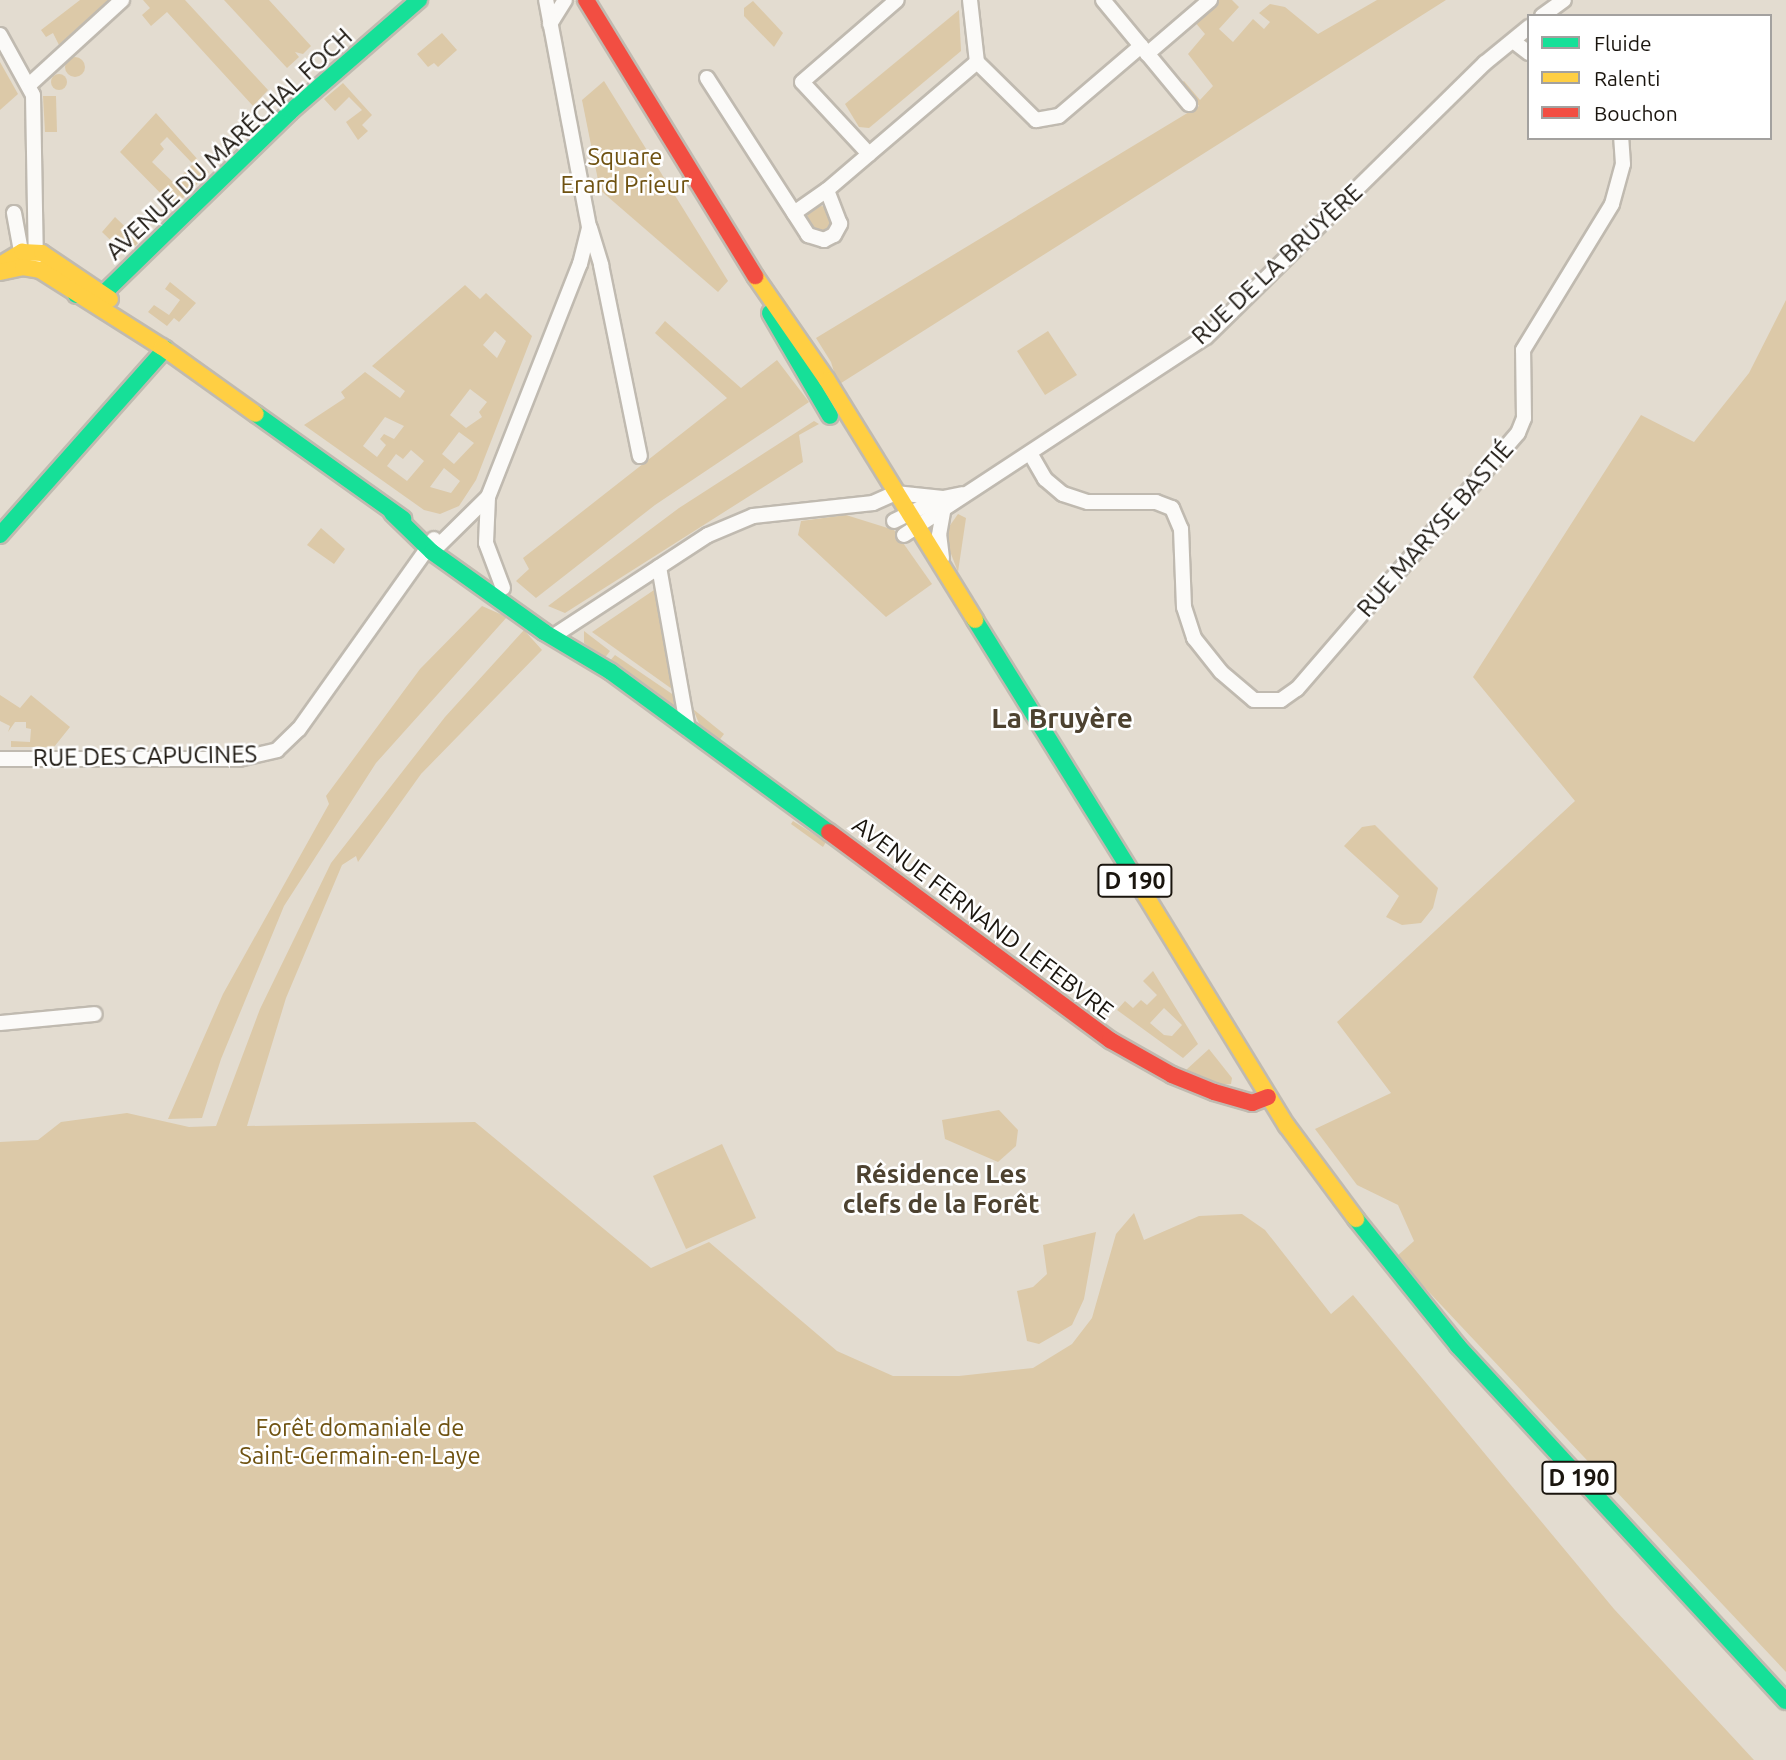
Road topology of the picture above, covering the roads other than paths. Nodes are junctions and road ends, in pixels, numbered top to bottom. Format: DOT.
graph roads {
  1 [pos="122,0"];
  2 [pos="419,0"];
  3 [pos="546,0"];
  4 [pos="565,0"];
  5 [pos="586,0"];
  6 [pos="897,0"];
  7 [pos="970,0"];
  8 [pos="1103,0"];
  9 [pos="1210,0"];
  10 [pos="1564,0"];
  11 [pos="1545,14"];
  12 [pos="550,24"];
  13 [pos="1527,29"];
  14 [pos="0,35"];
  15 [pos="1513,41"];
  16 [pos="1144,50"];
  17 [pos="1527,52"];
  18 [pos="977,62"];
  19 [pos="708,78"];
  20 [pos="29,85"];
  21 [pos="1189,104"];
  22 [pos="1621,140"];
  23 [pos="869,154"];
  24 [pos="827,190"];
  25 [pos="0,206"];
  26 [pos="14,213"];
  27 [pos="36,213"];
  28 [pos="794,213"];
  29 [pos="589,227"];
  30 [pos="15,262"];
  31 [pos="754,275"];
  32 [pos="103,294"];
  33 [pos="75,295"];
  34 [pos="111,315"];
  35 [pos="163,348"];
  36 [pos="1030,453"];
  37 [pos="640,456"];
  38 [pos="488,497"];
  39 [pos="889,497"];
  40 [pos="943,505"];
  41 [pos="901,517"];
  42 [pos="910,531"];
  43 [pos="0,535"];
  44 [pos="433,545"];
  45 [pos="659,567"];
  46 [pos="944,572"];
  47 [pos="503,588"];
  48 [pos="556,634"];
  49 [pos="688,729"];
  50 [pos="0,759"];
  51 [pos="95,1014"];
  52 [pos="0,1023"];
  53 [pos="1262,1100"];
  54 [pos="1786,1700"];
  55 [pos="1786,1720"];
  1 -- 20 [label="street"];
  2 -- 32 [label="main road, AVENUE DU MARÉCHAL FOCH"];
  3 -- 12 [label="street"];
  4 -- 12 [label="street"];
  5 -- 31 [label="main road, D 190"];
  6 -- 23 [label="street"];
  7 -- 18 [label="street"];
  8 -- 16 [label="street"];
  9 -- 16 [label="street"];
  10 -- 11 [label="street"];
  12 -- 29 [label="street"];
  13 -- 15 [label="street, RUE DE LA BRUYÈRE"];
  14 -- 20 [label="street"];
  15 -- 17 [label="street"];
  15 -- 36 [label="street, RUE DE LA BRUYÈRE"];
  16 -- 18 [label="street"];
  16 -- 21 [label="street"];
  18 -- 23 [label="street"];
  19 -- 28 [label="street"];
  20 -- 27 [label="street"];
  22 -- 36 [label="street, RUE MARYSE BASTIÉ"];
  23 -- 24 [label="street"];
  24 -- 28 [label="street"];
  24 -- 28 [label="street"];
  25 -- 26 [label="street"];
  26 -- 27 [label="street"];
  26 -- 30 [label="street"];
  27 -- 30 [label="street"];
  29 -- 37 [label="street"];
  29 -- 38 [label="street"];
  30 -- 32 [label="main road, AVENUE FERNAND LEFEBVRE"];
  30 -- 33 [label="main road, AVENUE FERNAND LEFEBVRE"];
  31 -- 39 [label="main road, D 190"];
  31 -- 39 [label="main road, D 190"];
  32 -- 33 [label="main road, AVENUE DU MARÉCHAL FOCH"];
  32 -- 34 [label="main road, AVENUE DU MARÉCHAL FOCH"];
  32 -- 35 [label="main road, AVENUE FERNAND LEFEBVRE"];
  33 -- 34 [label="main road, AVENUE FERNAND LEFEBVRE"];
  34 -- 35 [label="main road, AVENUE FERNAND LEFEBVRE"];
  35 -- 43 [label="main road"];
  35 -- 44 [label="main road, AVENUE FERNAND LEFEBVRE"];
  36 -- 40 [label="street, RUE DE LA BRUYÈRE"];
  38 -- 44 [label="street, RUE DES CAPUCINES"];
  38 -- 47 [label="street"];
  39 -- 40 [label="street"];
  39 -- 41 [label="main road, D 190"];
  39 -- 45 [label="street"];
  40 -- 41 [label="street"];
  40 -- 42 [label="street, RUE DE LA BRUYÈRE"];
  40 -- 46 [label="street"];
  41 -- 42 [label="main road, D 190"];
  42 -- 46 [label="main road, D 190"];
  42 -- 53 [label="main road, D 190"];
  44 -- 47 [label="main road, AVENUE FERNAND LEFEBVRE"];
  44 -- 48 [label="main road, AVENUE FERNAND LEFEBVRE"];
  44 -- 50 [label="street, RUE DES CAPUCINES"];
  45 -- 48 [label="street"];
  45 -- 49 [label="street"];
  46 -- 53 [label="main road, D 190"];
  47 -- 48 [label="main road, AVENUE FERNAND LEFEBVRE"];
  48 -- 49 [label="main road, AVENUE FERNAND LEFEBVRE"];
  49 -- 53 [label="main road, AVENUE FERNAND LEFEBVRE"];
  51 -- 52 [label="street"];
  53 -- 54 [label="main road, D 190"];
  53 -- 55 [label="main road, D 190"];
}
